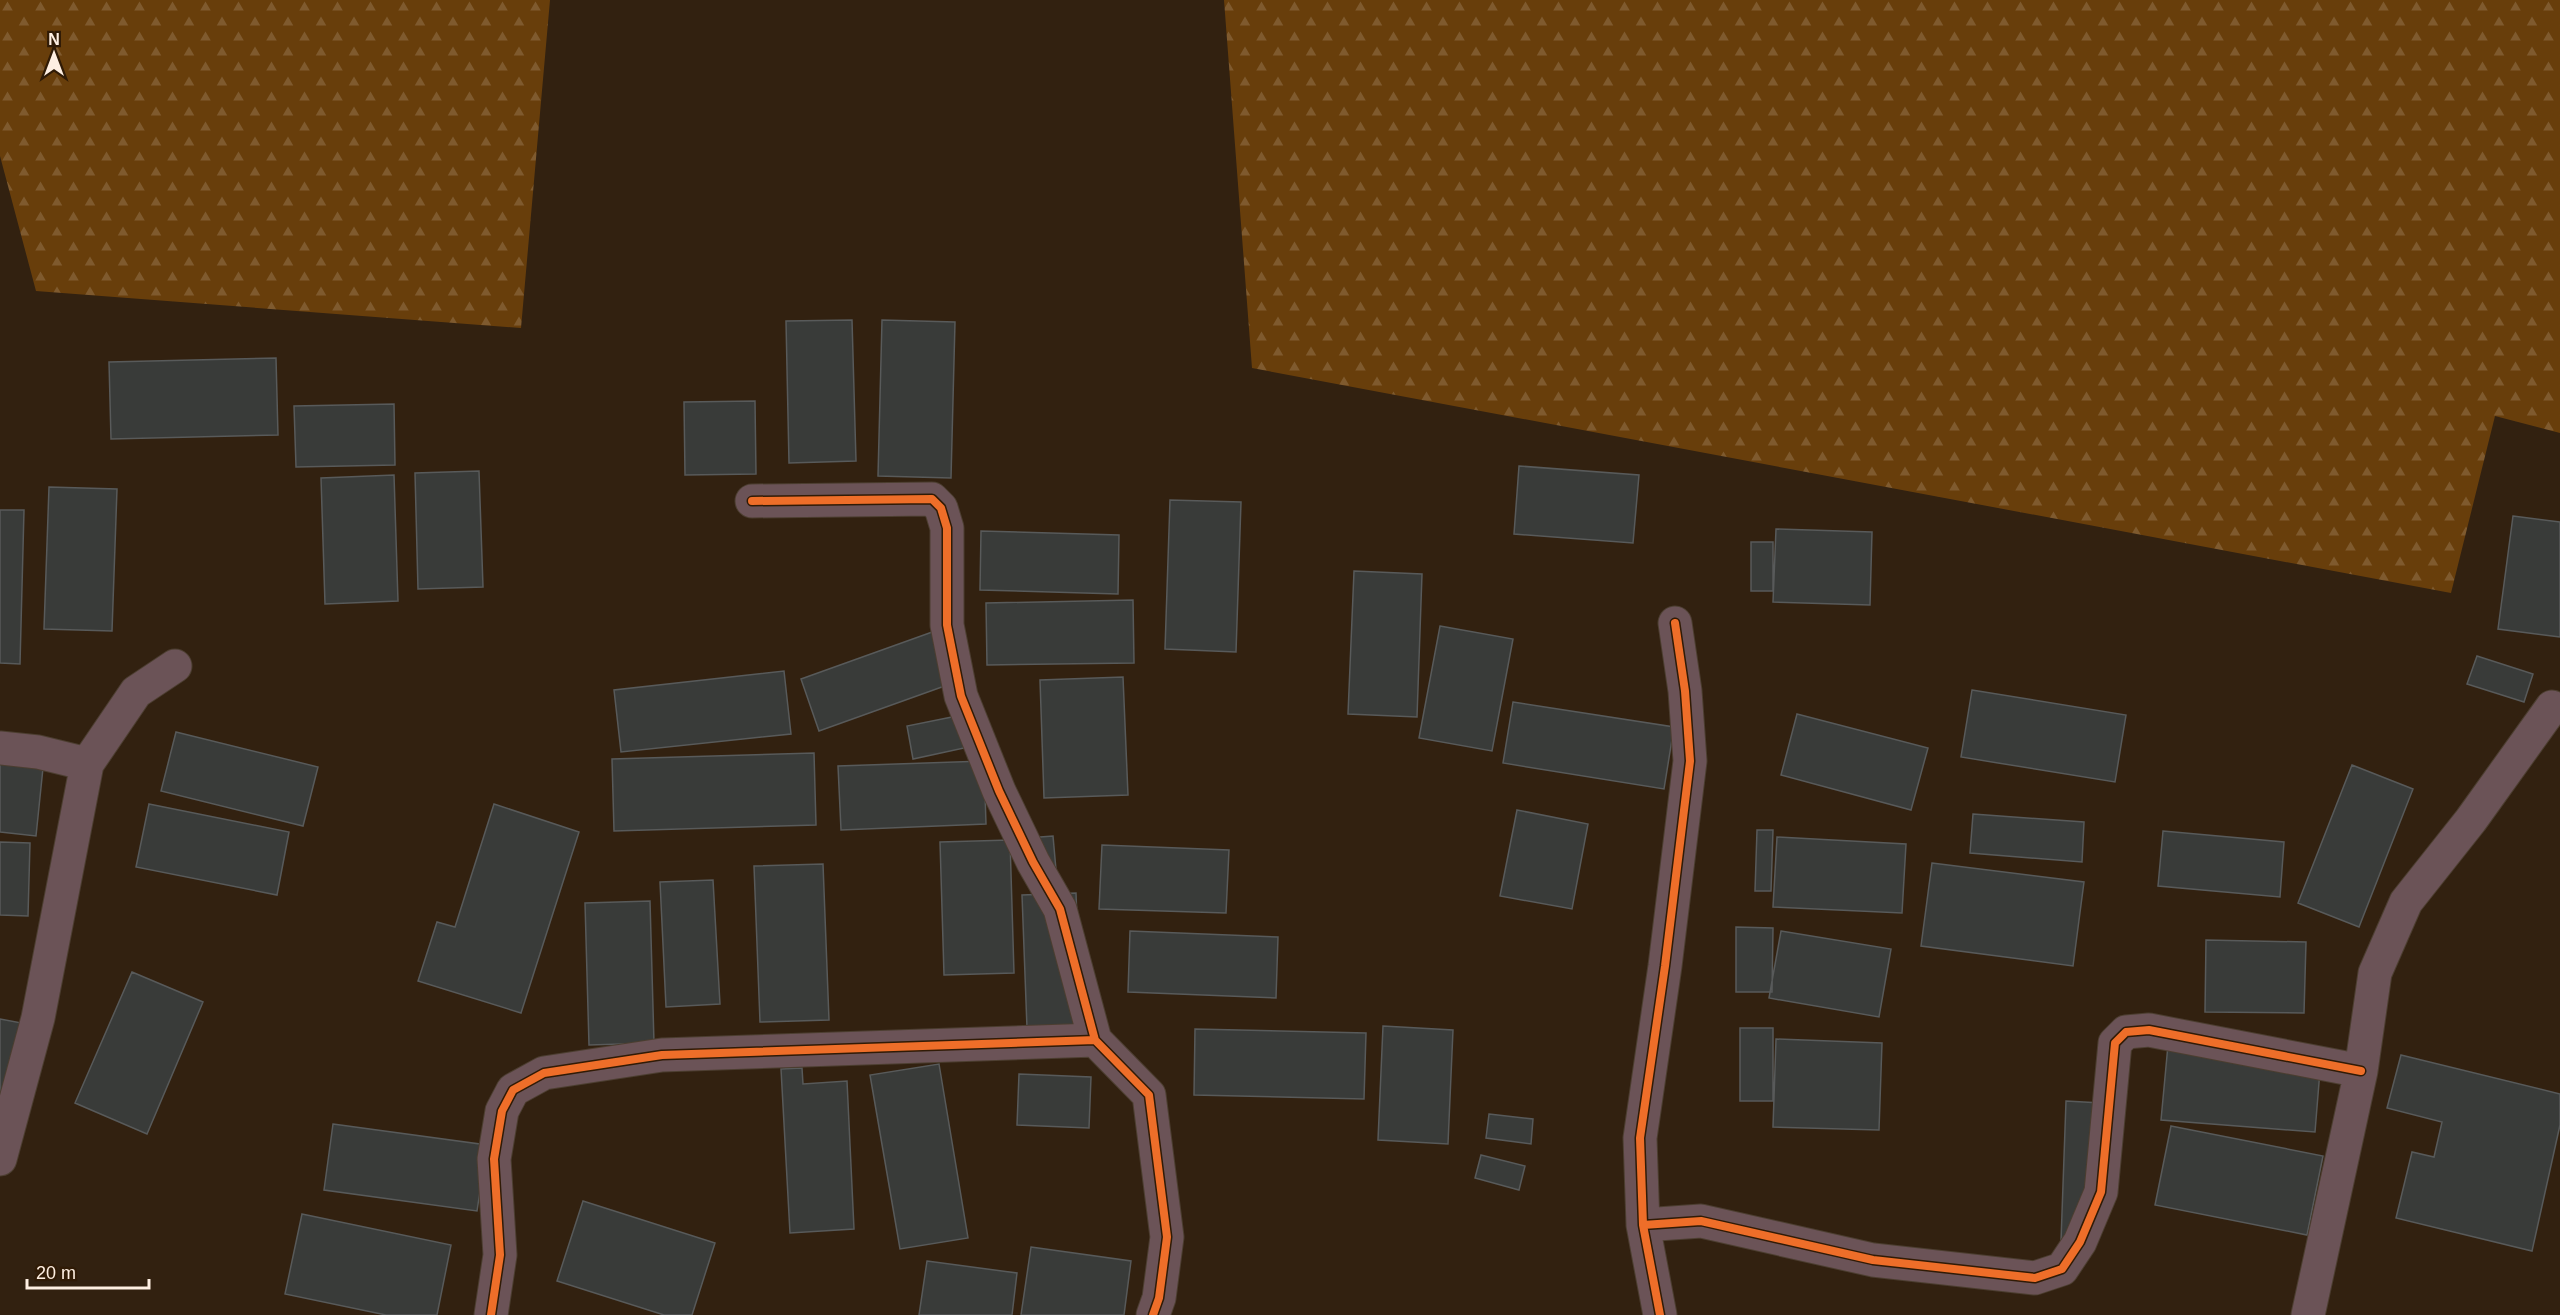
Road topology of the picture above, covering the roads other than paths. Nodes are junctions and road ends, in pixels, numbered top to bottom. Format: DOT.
graph roads {
  1 [pos="752,501"];
  2 [pos="1675,623"];
  3 [pos="175,666"];
  4 [pos="2552,707"];
  5 [pos="0,748"];
  6 [pos="87,764"];
  7 [pos="1095,1040"];
  8 [pos="2361,1071"];
  9 [pos="0,1159"];
  10 [pos="1643,1225"];
  11 [pos="491,1315"];
  12 [pos="1153,1315"];
  13 [pos="1660,1315"];
  14 [pos="2308,1315"];
  1 -- 7 [label="street"];
  2 -- 10 [label="street"];
  3 -- 6 [label="street"];
  4 -- 8 [label="street"];
  5 -- 6 [label="street"];
  6 -- 9 [label="street"];
  7 -- 11 [label="street"];
  7 -- 12 [label="street"];
  8 -- 10 [label="street"];
  8 -- 14 [label="street"];
  10 -- 13 [label="street"];
}
